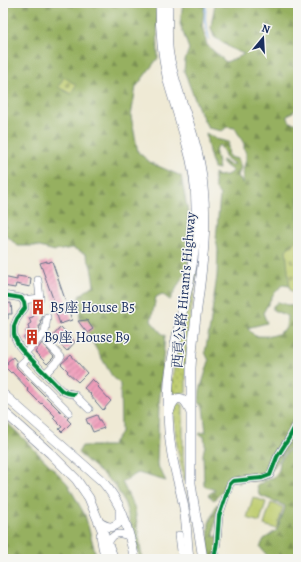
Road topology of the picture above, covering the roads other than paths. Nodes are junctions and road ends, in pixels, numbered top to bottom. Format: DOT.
graph roads {
  1 [pos="160,3"];
  2 [pos="168,3"];
  3 [pos="172,3"];
  4 [pos="164,34"];
  5 [pos="38,280"];
  6 [pos="3,295"];
  7 [pos="23,300"];
  8 [pos="47,317"];
  9 [pos="46,342"];
  10 [pos="27,355"];
  11 [pos="45,374"];
  12 [pos="3,394"];
  13 [pos="89,409"];
  14 [pos="3,411"];
  15 [pos="69,412"];
  16 [pos="191,414"];
  17 [pos="298,420"];
  18 [pos="168,423"];
  19 [pos="118,502"];
  20 [pos="100,523"];
  21 [pos="179,536"];
  22 [pos="130,537"];
  23 [pos="108,544"];
  24 [pos="106,559"];
  25 [pos="114,559"];
  26 [pos="135,559"];
  27 [pos="187,559"];
  28 [pos="203,559"];
  29 [pos="214,559"];
  1 -- 4 [label="main road"];
  2 -- 4 [label="main road"];
  3 -- 4 [label="street, 西貢公路 Hiram's Highway"];
  4 -- 16 [label="main road, 西貢公路 Hiram's Highway"];
  4 -- 18 [label="main road, 西貢公路 Hiram's Highway"];
  5 -- 7 [label="street"];
  6 -- 7 [label="street"];
  7 -- 10 [label="street"];
  8 -- 10 [label="street"];
  9 -- 11 [label="street"];
  10 -- 11 [label="street"];
  10 -- 15 [label="street"];
  11 -- 13 [label="street"];
  12 -- 19 [label="main road"];
  14 -- 20 [label="main road"];
  16 -- 18 [label="main road"];
  16 -- 28 [label="main road, 西貢公路 Hiram's Highway"];
  17 -- 29 [label="street"];
  18 -- 27 [label="main road, 西貢公路 Hiram's Highway"];
  19 -- 20 [label="main road"];
  19 -- 22 [label="main road"];
  20 -- 23 [label="main road"];
  20 -- 24 [label="main road"];
  21 -- 27 [label="street"];
  22 -- 23 [label="street"];
  22 -- 26 [label="main road"];
  23 -- 25 [label="main road"];
}
